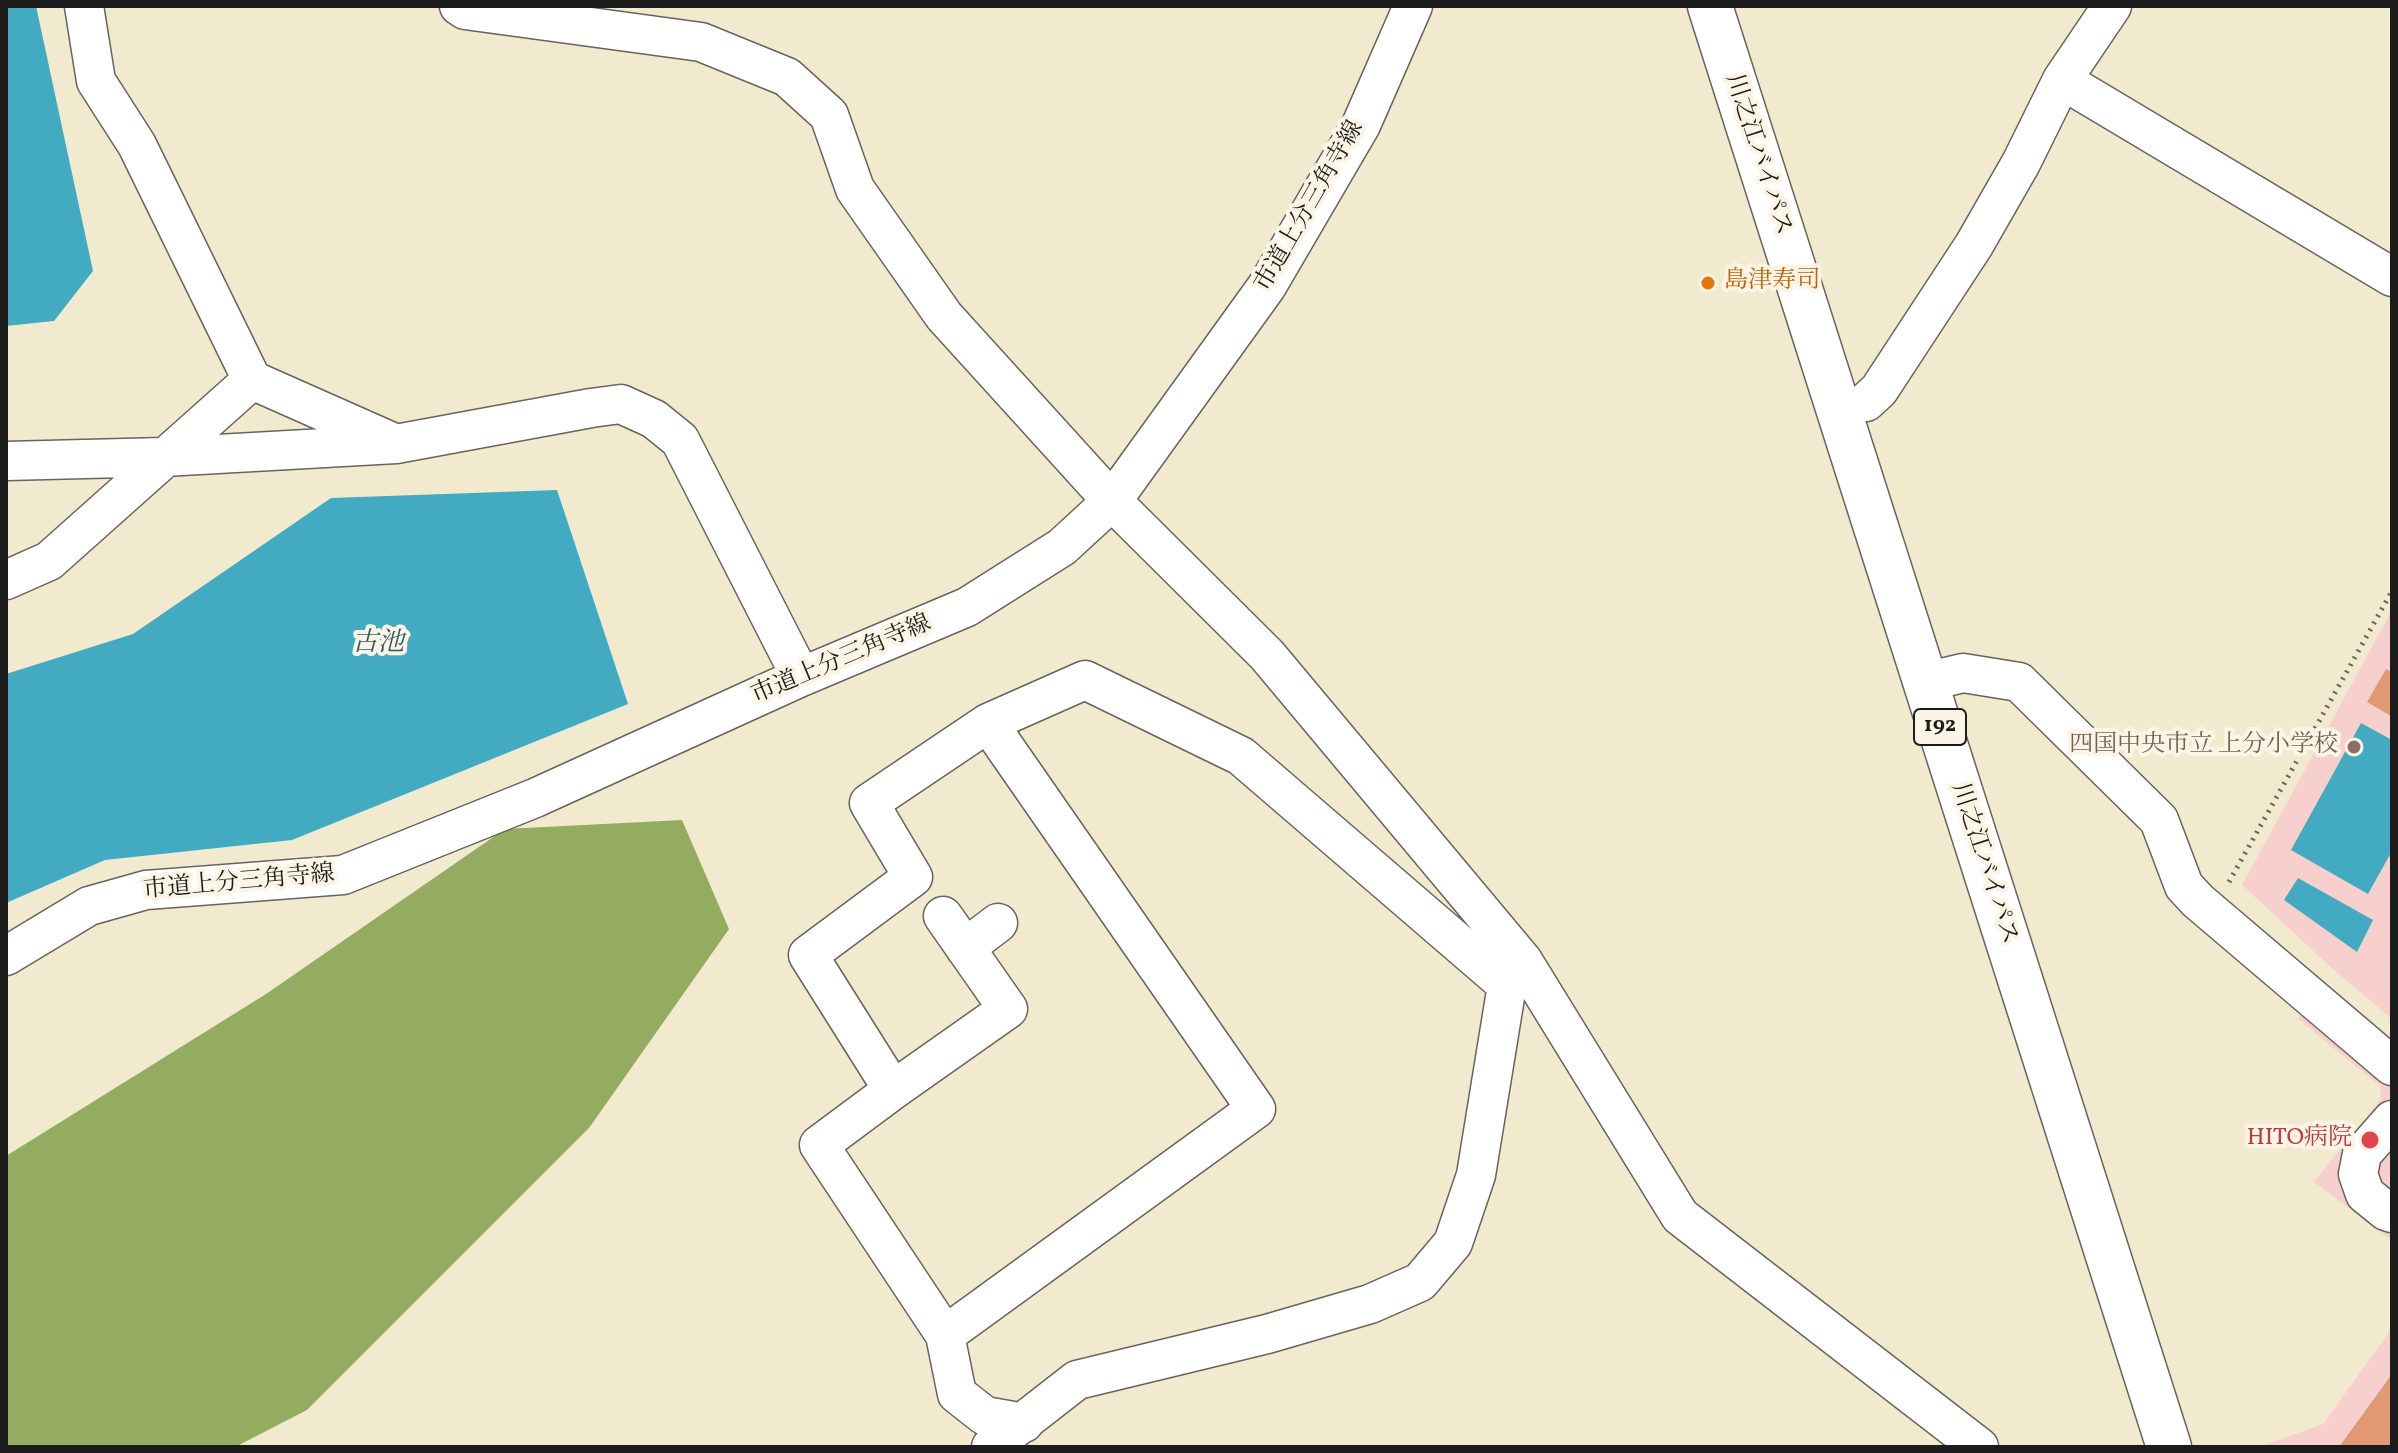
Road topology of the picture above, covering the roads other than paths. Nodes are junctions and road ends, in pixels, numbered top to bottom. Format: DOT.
graph roads {
  1 [pos="84,6"];
  2 [pos="459,6"];
  3 [pos="1413,6"];
  4 [pos="1710,6"];
  5 [pos="2112,6"];
  6 [pos="618,18"];
  7 [pos="2062,80"];
  8 [pos="2392,277"];
  9 [pos="252,380"];
  10 [pos="1866,402"];
  11 [pos="396,444"];
  12 [pos="164,457"];
  13 [pos="6,461"];
  14 [pos="1112,501"];
  15 [pos="49,561"];
  16 [pos="6,580"];
  17 [pos="6,592"];
  18 [pos="801,677"];
  19 [pos="1925,682"];
  20 [pos="988,723"];
  21 [pos="943,916"];
  22 [pos="998,923"];
  23 [pos="965,948"];
  24 [pos="6,956"];
  25 [pos="1515,973"];
  26 [pos="2392,1066"];
  27 [pos="893,1090"];
  28 [pos="2392,1120"];
  29 [pos="2392,1213"];
  30 [pos="945,1335"];
  31 [pos="1024,1423"];
  32 [pos="991,1447"];
  33 [pos="1979,1447"];
  34 [pos="2169,1447"];
  1 -- 9 [label="street"];
  2 -- 6 [label="street"];
  3 -- 14 [label="street, 市道上分三角寺線"];
  4 -- 19 [label="highway, 川之江バイパス / 192"];
  5 -- 7 [label="street"];
  6 -- 14 [label="street"];
  7 -- 8 [label="street"];
  7 -- 10 [label="street"];
  9 -- 11 [label="street"];
  9 -- 12 [label="street"];
  11 -- 12 [label="street"];
  11 -- 18 [label="street"];
  12 -- 13 [label="street"];
  12 -- 15 [label="street"];
  14 -- 18 [label="street, 市道上分三角寺線"];
  14 -- 25 [label="street"];
  15 -- 16 [label="street"];
  15 -- 17 [label="street"];
  18 -- 24 [label="street, 市道上分三角寺線"];
  19 -- 26 [label="street"];
  19 -- 34 [label="highway, 川之江バイパス / 192"];
  20 -- 25 [label="street"];
  20 -- 27 [label="street"];
  20 -- 30 [label="street"];
  21 -- 23 [label="street"];
  22 -- 23 [label="street"];
  23 -- 27 [label="street"];
  25 -- 31 [label="street"];
  25 -- 33 [label="street"];
  27 -- 30 [label="street"];
  28 -- 29 [label="street"];
  30 -- 31 [label="street"];
  31 -- 32 [label="street"];
}
